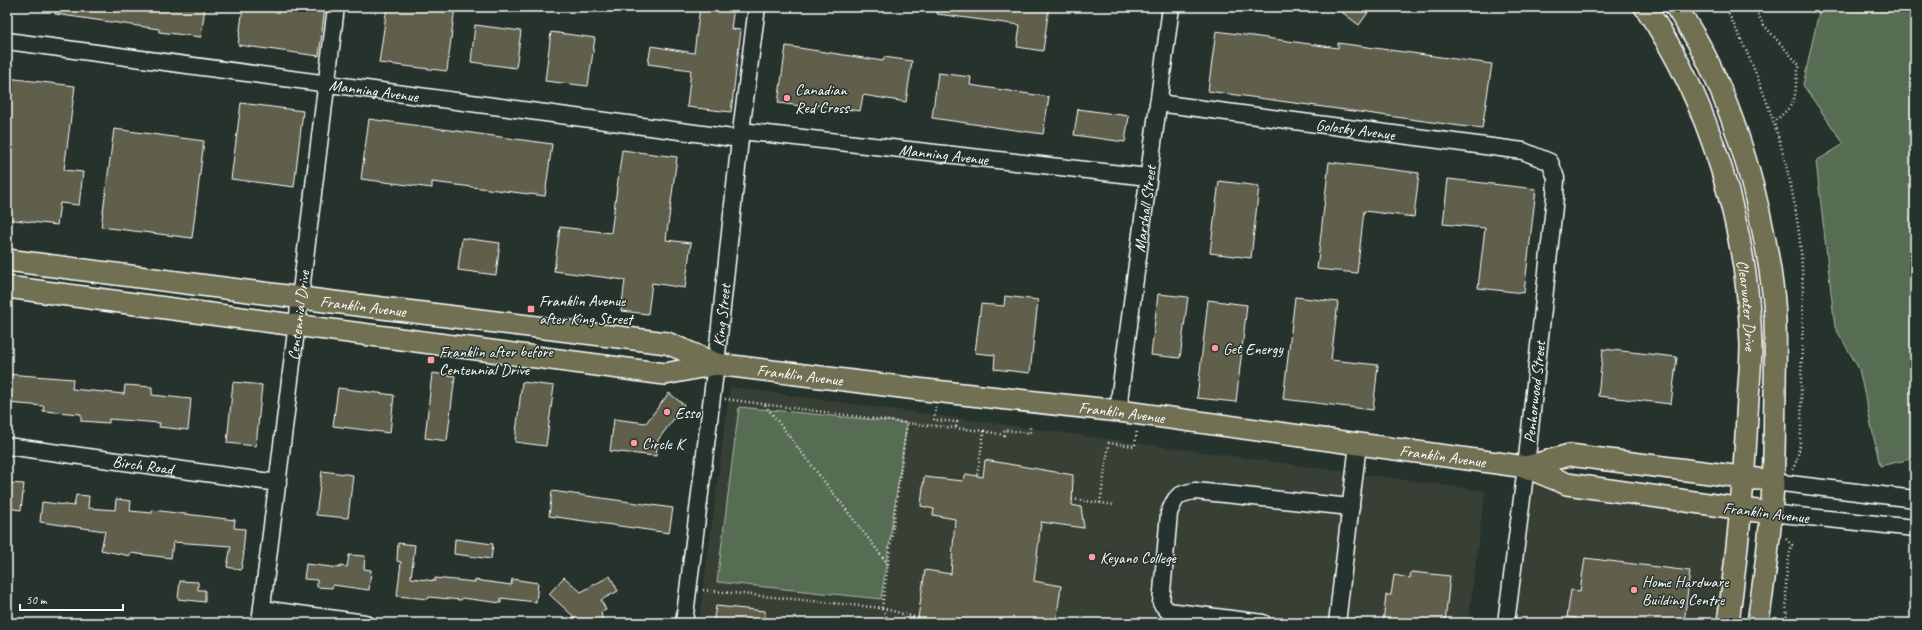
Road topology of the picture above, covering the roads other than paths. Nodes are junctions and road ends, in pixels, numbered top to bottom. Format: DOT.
graph roads {
  1 [pos="336,7"];
  2 [pos="757,7"];
  3 [pos="1171,7"];
  4 [pos="1645,7"];
  5 [pos="1676,7"];
  6 [pos="7,40"];
  7 [pos="327,84"];
  8 [pos="1158,103"];
  9 [pos="740,135"];
  10 [pos="1550,162"];
  11 [pos="1148,177"];
  12 [pos="7,260"];
  13 [pos="7,287"];
  14 [pos="302,298"];
  15 [pos="297,325"];
  16 [pos="716,364"];
  17 [pos="1119,411"];
  18 [pos="1358,444"];
  19 [pos="7,446"];
  20 [pos="1526,467"];
  21 [pos="1744,478"];
  22 [pos="1780,482"];
  23 [pos="278,483"];
  24 [pos="1915,499"];
  25 [pos="1350,507"];
  26 [pos="1742,510"];
  27 [pos="1771,513"];
  28 [pos="1915,528"];
  29 [pos="261,616"];
  30 [pos="365,623"];
  31 [pos="684,623"];
  32 [pos="1263,623"];
  33 [pos="1337,623"];
  34 [pos="1506,623"];
  35 [pos="1728,623"];
  36 [pos="1758,623"];
  1 -- 7 [label="street, Centennial Drive"];
  2 -- 9 [label="street, King Street"];
  3 -- 8 [label="street, Marshall Street"];
  4 -- 21 [label="main road, Clearwater Drive"];
  5 -- 22 [label="main road, Clearwater Drive"];
  6 -- 7 [label="street, Manning Avenue"];
  7 -- 9 [label="street, Manning Avenue"];
  7 -- 14 [label="street, Centennial Drive"];
  8 -- 10 [label="street, Golosky Avenue"];
  8 -- 11 [label="street, Marshall Street"];
  9 -- 11 [label="street, Manning Avenue"];
  9 -- 16 [label="street, King Street"];
  10 -- 20 [label="street, Penhorwood Street"];
  11 -- 17 [label="street, Marshall Street"];
  12 -- 14 [label="main road, Franklin Avenue"];
  13 -- 15 [label="main road, Franklin Avenue"];
  14 -- 15 [label="street, Centennial Drive"];
  14 -- 16 [label="main road, Franklin Avenue"];
  15 -- 16 [label="main road, Franklin Avenue"];
  15 -- 23 [label="street, Centennial Drive"];
  16 -- 17 [label="main road, Franklin Avenue"];
  16 -- 31 [label="street, King Street"];
  17 -- 18 [label="main road, Franklin Avenue"];
  18 -- 20 [label="main road, Franklin Avenue"];
  18 -- 25 [label="street"];
  19 -- 23 [label="street, Birch Road"];
  20 -- 21 [label="main road, Franklin Avenue"];
  20 -- 26 [label="main road, Franklin Avenue"];
  20 -- 34 [label="street, Penhorwood Street"];
  21 -- 22 [label="main road, Franklin Avenue"];
  21 -- 26 [label="main road, Clearwater Drive"];
  22 -- 24 [label="street, Franklin Avenue"];
  22 -- 27 [label="main road, Clearwater Drive"];
  23 -- 29 [label="street, Centennial Drive"];
  25 -- 32 [label="street"];
  25 -- 33 [label="street"];
  26 -- 27 [label="main road, Franklin Avenue"];
  26 -- 35 [label="main road, Clearwater Drive"];
  27 -- 28 [label="street, Franklin Avenue"];
  27 -- 36 [label="main road, Clearwater Drive"];
  29 -- 30 [label="street"];
}
